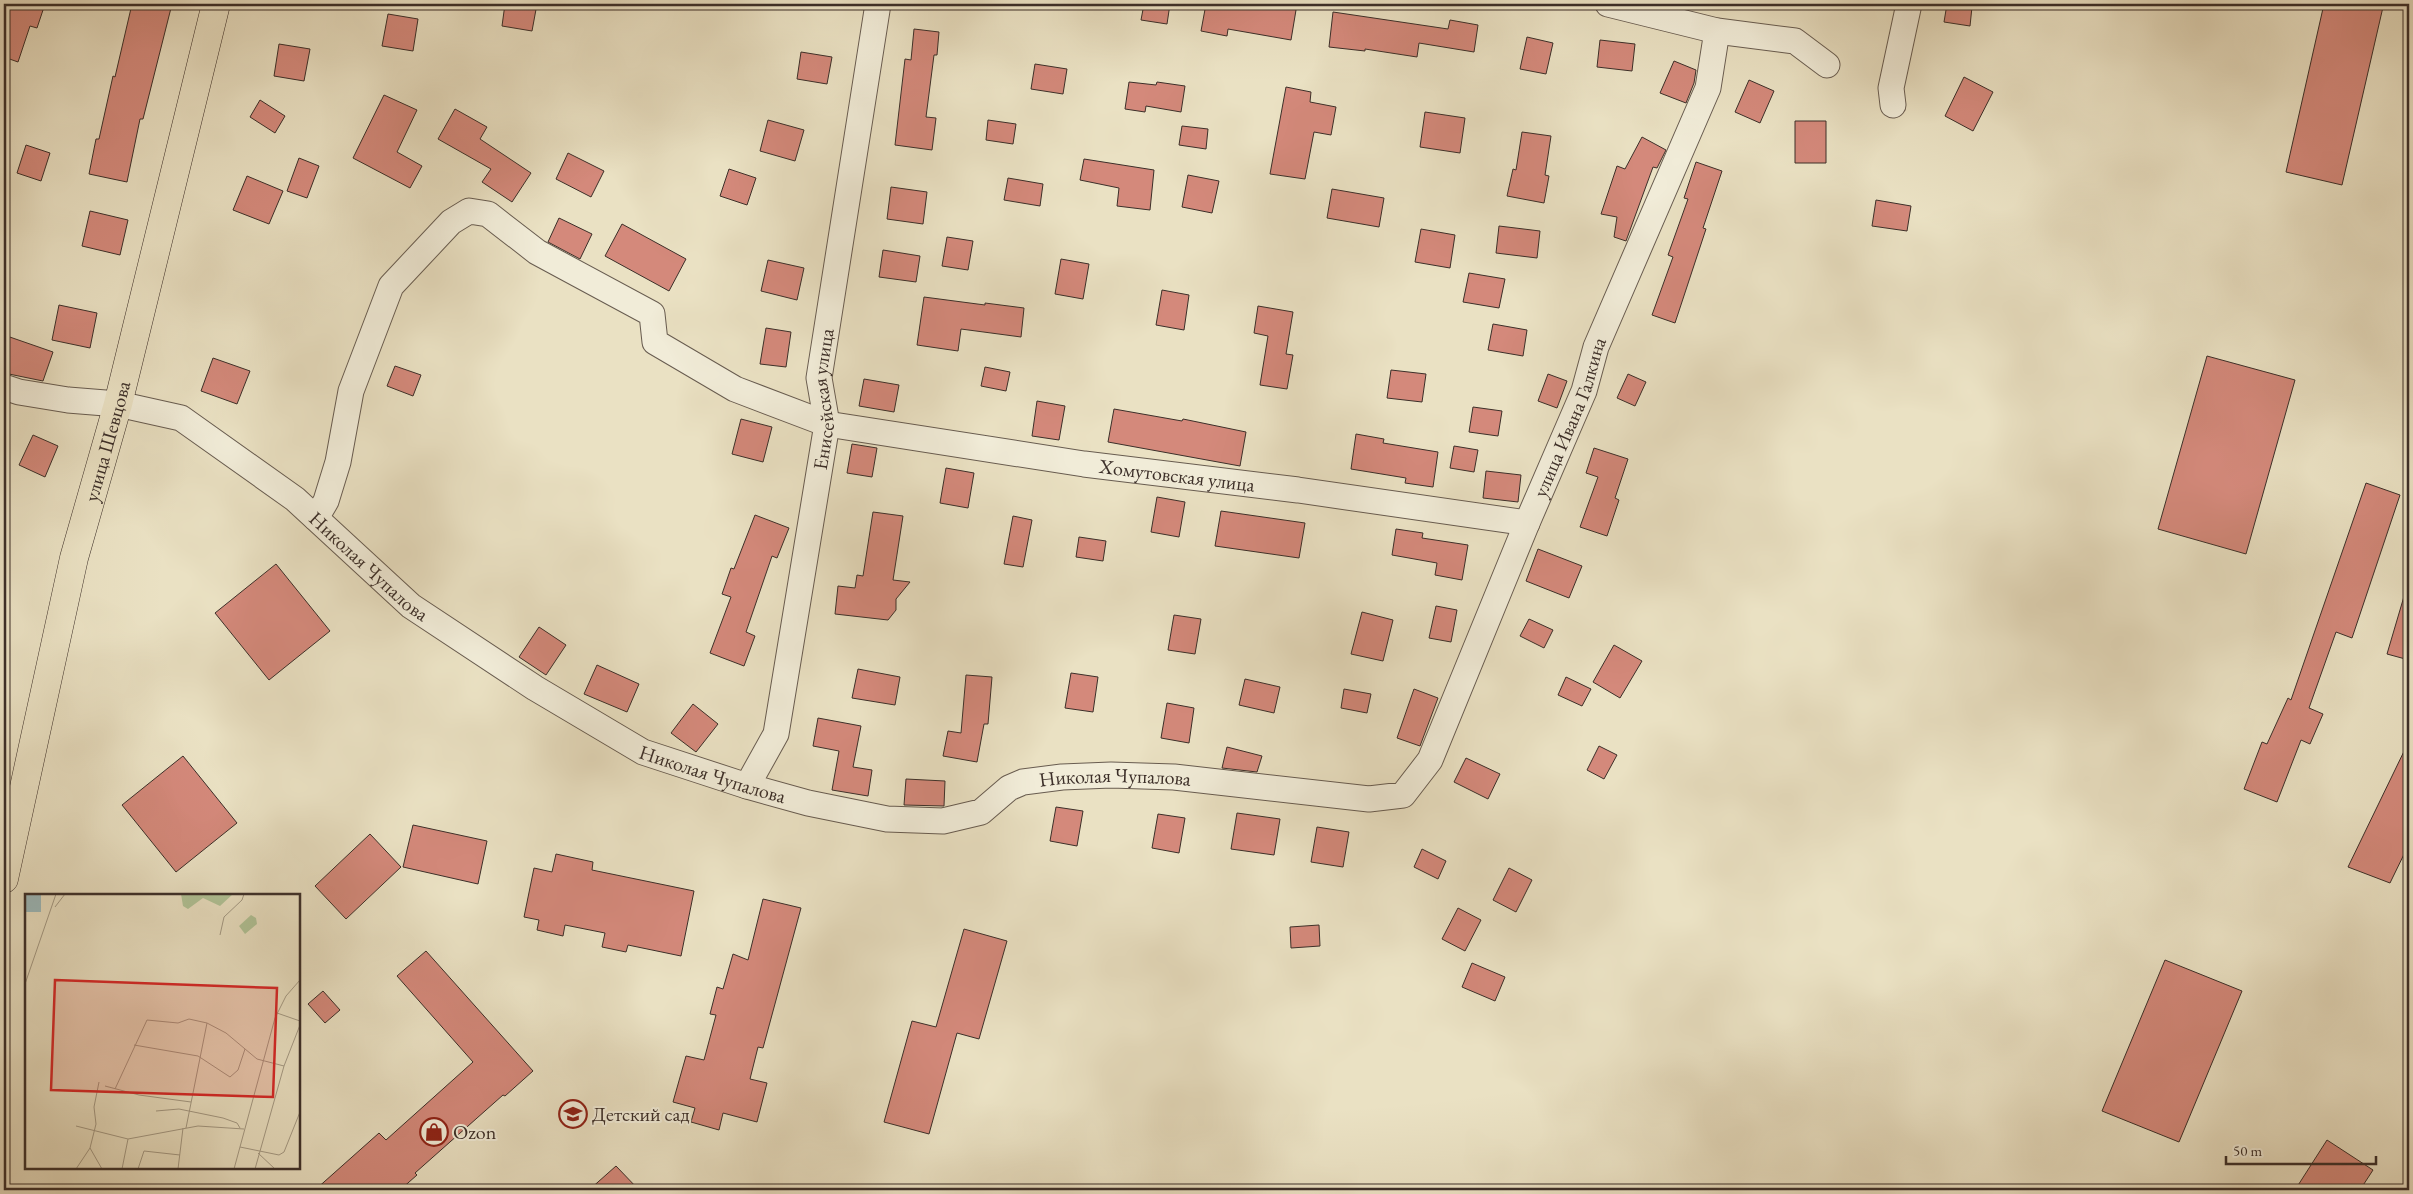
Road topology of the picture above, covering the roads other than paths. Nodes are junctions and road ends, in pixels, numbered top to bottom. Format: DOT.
graph roads {
  1 [pos="216,4"];
  2 [pos="878,4"];
  3 [pos="1608,4"];
  4 [pos="1909,4"];
  5 [pos="1717,31"];
  6 [pos="1827,65"];
  7 [pos="1893,105"];
  8 [pos="4,387"];
  9 [pos="118,404"];
  10 [pos="827,424"];
  11 [pos="316,518"];
  12 [pos="1526,523"];
  13 [pos="747,786"];
  14 [pos="1403,795"];
  15 [pos="4,879"];
  1 -- 9 [label="main road, улица Шевцова"];
  2 -- 10 [label="street, Енисейская улица"];
  3 -- 5 [label="street"];
  4 -- 7 [label="street"];
  5 -- 6 [label="street"];
  5 -- 12 [label="street, улица Ивана Галкина"];
  8 -- 9 [label="street, Николая Чупалова"];
  9 -- 11 [label="street, Николая Чупалова"];
  9 -- 15 [label="main road, улица Шевцова"];
  10 -- 11 [label="street, Хомутовская улица"];
  10 -- 12 [label="street, Хомутовская улица"];
  10 -- 13 [label="street, Енисейская улица"];
  11 -- 13 [label="street, Николая Чупалова"];
  12 -- 14 [label="street, улица Ивана Галкина"];
  13 -- 14 [label="street, Николая Чупалова"];
}
